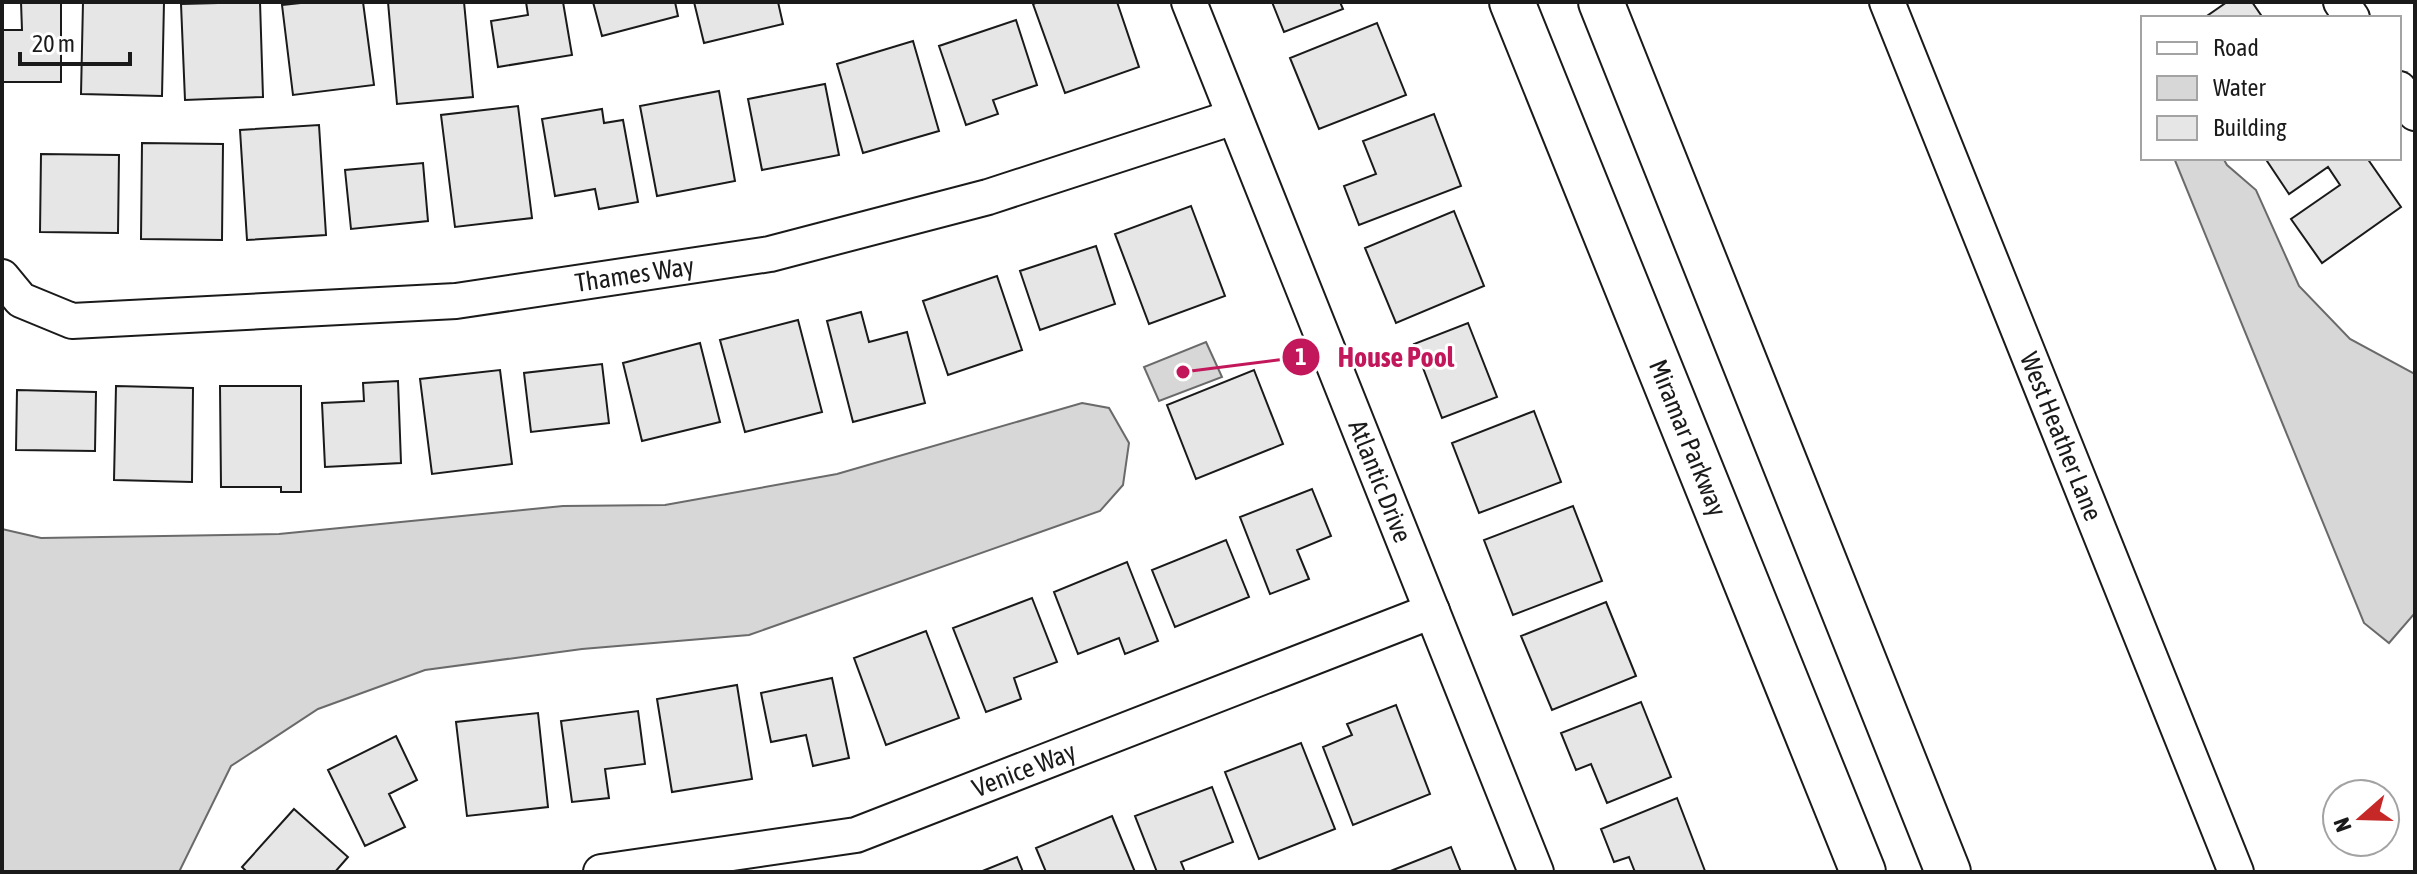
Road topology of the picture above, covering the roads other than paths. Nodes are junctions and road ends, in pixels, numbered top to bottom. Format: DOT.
graph roads {
  1 [pos="1189,2"];
  2 [pos="1512,2"];
  3 [pos="1601,2"];
  4 [pos="1887,2"];
  5 [pos="2401,92"];
  6 [pos="2415,113"];
  7 [pos="1234,117"];
  8 [pos="12,289"];
  9 [pos="1432,611"];
  10 [pos="601,872"];
  11 [pos="1536,872"];
  12 [pos="1863,872"];
  13 [pos="1948,872"];
  14 [pos="2236,872"];
  1 -- 7 [label="street, Atlantic Drive"];
  2 -- 12 [label="main road, Miramar Parkway"];
  3 -- 13 [label="main road"];
  4 -- 14 [label="street, West Heather Lane"];
  5 -- 6 [label="street"];
  7 -- 8 [label="street, Thames Way"];
  7 -- 9 [label="street, Atlantic Drive"];
  9 -- 10 [label="street, Venice Way"];
  9 -- 11 [label="street, Atlantic Drive"];
}
